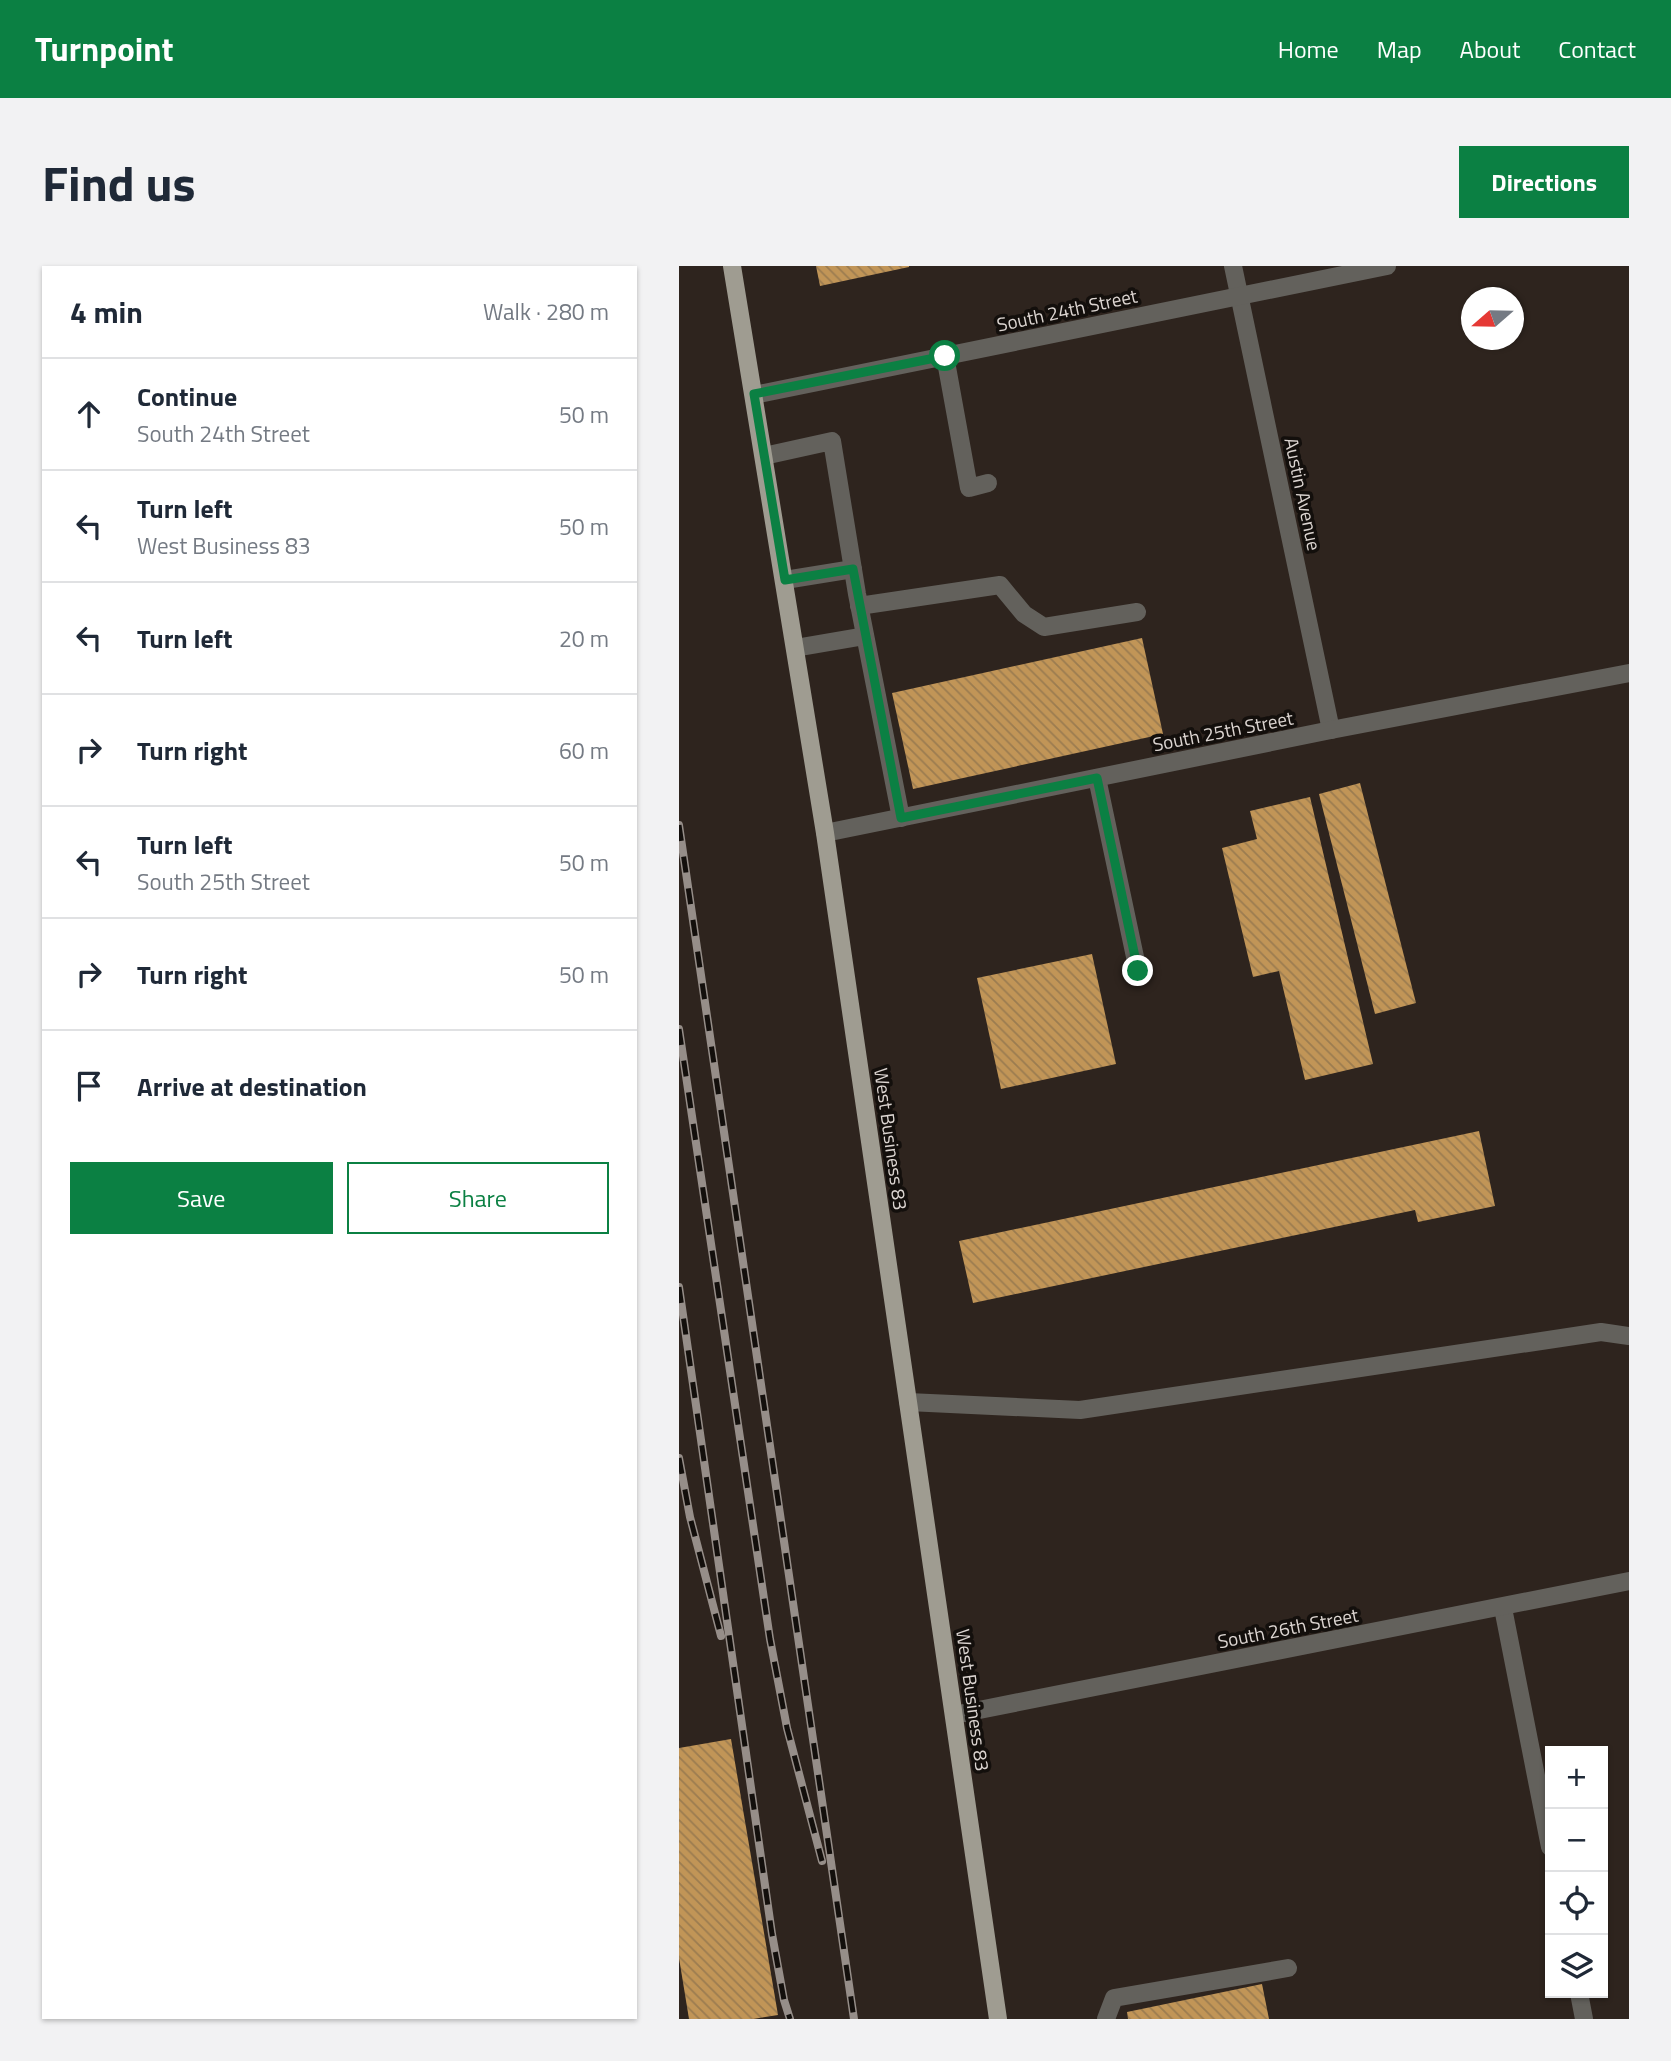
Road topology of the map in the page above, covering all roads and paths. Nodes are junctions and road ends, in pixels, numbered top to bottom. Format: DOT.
graph roads {
  1 [pos="733,266"];
  2 [pos="1233,266"];
  3 [pos="1387,266"];
  4 [pos="1240,296"];
  5 [pos="945,356"];
  6 [pos="754,394"];
  7 [pos="765,456"];
  8 [pos="988,483"];
  9 [pos="853,569"];
  10 [pos="785,580"];
  11 [pos="859,606"];
  12 [pos="1137,612"];
  13 [pos="865,635"];
  14 [pos="795,648"];
  15 [pos="1629,673"];
  16 [pos="1331,730"];
  17 [pos="1097,778"];
  18 [pos="901,818"];
  19 [pos="825,833"];
  20 [pos="1138,971"];
  21 [pos="1629,1336"];
  22 [pos="908,1402"];
  23 [pos="1629,1581"];
  24 [pos="1503,1608"];
  25 [pos="954,1715"];
  26 [pos="1545,1822"];
  27 [pos="1288,1968"];
  28 [pos="1580,1998"];
  29 [pos="998,2019"];
  30 [pos="1106,2019"];
  31 [pos="1584,2019"];
  1 -- 6 [label="main road, West Business 83"];
  2 -- 4 [label="street, Austin Avenue"];
  3 -- 4 [label="street, South 24th Street"];
  4 -- 5 [label="street, South 24th Street"];
  4 -- 16 [label="street, Austin Avenue"];
  5 -- 6 [label="street, South 24th Street"];
  5 -- 8 [label="street"];
  6 -- 7 [label="main road, West Business 83"];
  7 -- 9 [label="street"];
  7 -- 10 [label="main road, West Business 83"];
  9 -- 10 [label="street"];
  9 -- 11 [label="street"];
  10 -- 14 [label="main road, West Business 83"];
  11 -- 12 [label="street"];
  11 -- 13 [label="street"];
  13 -- 14 [label="street"];
  13 -- 18 [label="street"];
  14 -- 19 [label="main road, West Business 83"];
  15 -- 16 [label="street, South 25th Street"];
  16 -- 17 [label="street, South 25th Street"];
  17 -- 18 [label="street, South 25th Street"];
  17 -- 20 [label="street"];
  18 -- 19 [label="street, South 25th Street"];
  19 -- 22 [label="main road, West Business 83"];
  21 -- 22 [label="street"];
  22 -- 25 [label="main road, West Business 83"];
  23 -- 24 [label="street, South 26th Street"];
  24 -- 25 [label="street, South 26th Street"];
  24 -- 26 [label="street"];
  25 -- 29 [label="main road, West Business 83"];
  27 -- 30 [label="street"];
  28 -- 31 [label="street"];
}
